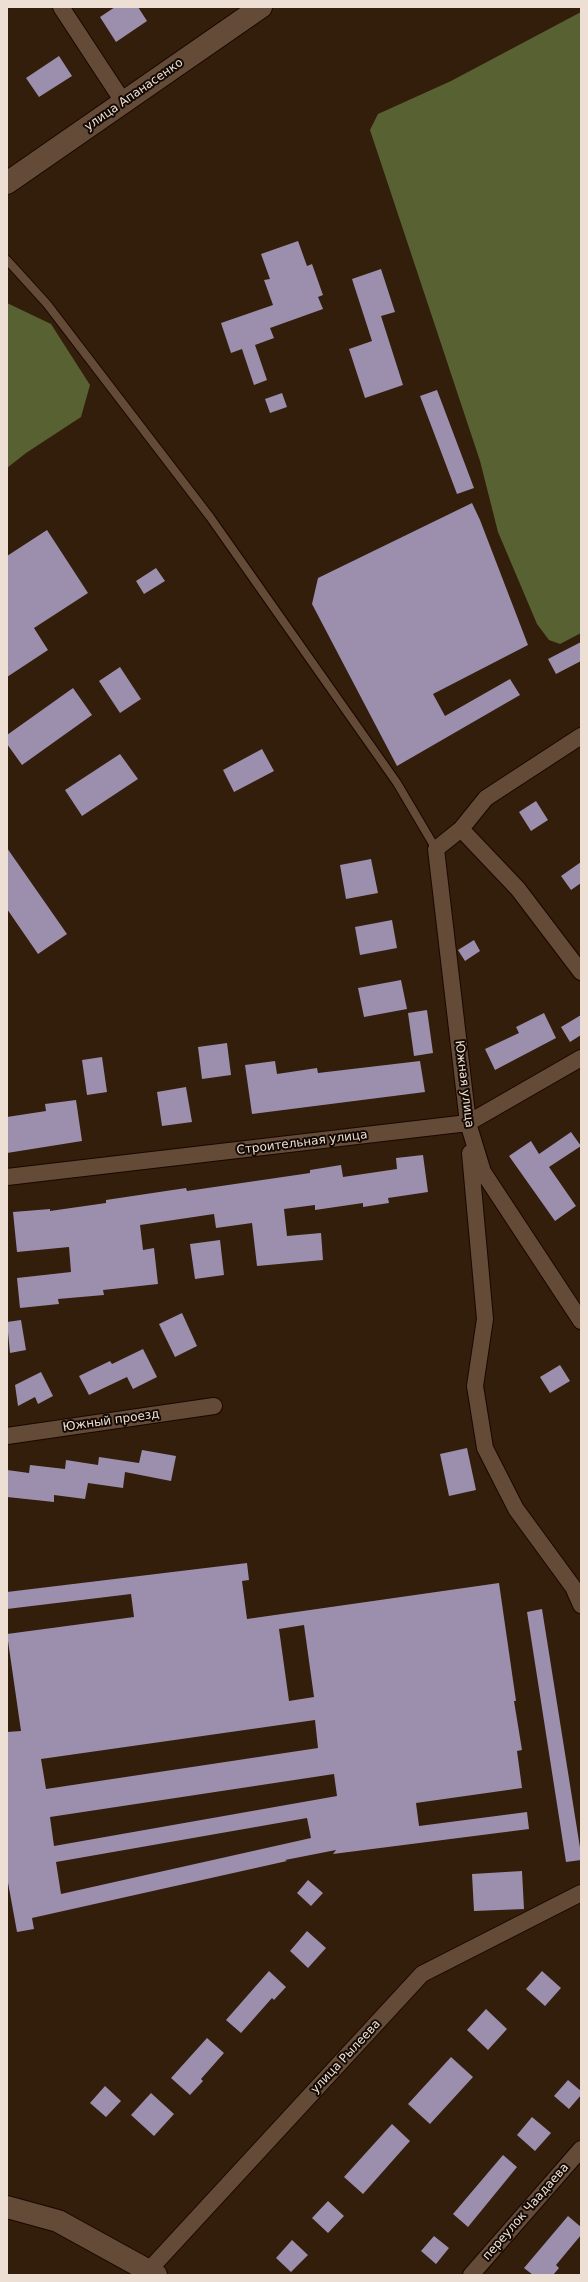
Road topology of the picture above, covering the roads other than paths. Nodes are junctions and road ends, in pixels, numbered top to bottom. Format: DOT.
graph roads {
  1 [pos="61,7"];
  2 [pos="261,7"];
  3 [pos="124,102"];
  4 [pos="7,183"];
  5 [pos="7,260"];
  6 [pos="581,736"];
  7 [pos="461,829"];
  8 [pos="436,849"];
  9 [pos="581,972"];
  10 [pos="581,1058"];
  11 [pos="468,1124"];
  12 [pos="7,1177"];
  13 [pos="581,1321"];
  14 [pos="214,1406"];
  15 [pos="7,1436"];
  16 [pos="581,1605"];
  17 [pos="581,1893"];
  18 [pos="581,2149"];
  19 [pos="7,2208"];
  20 [pos="152,2272"];
  21 [pos="471,2275"];
  1 -- 3 [label="street"];
  2 -- 3 [label="main road, улица Апанасенко"];
  3 -- 4 [label="main road, улица Апанасенко"];
  5 -- 8 [label="lane"];
  6 -- 7 [label="street"];
  7 -- 8 [label="street"];
  7 -- 9 [label="street"];
  8 -- 11 [label="street, Южная улица"];
  10 -- 11 [label="street, Строительная улица"];
  11 -- 12 [label="street, Строительная улица"];
  11 -- 13 [label="street, Южная улица"];
  11 -- 16 [label="street"];
  14 -- 15 [label="street, Южный проезд"];
  17 -- 20 [label="street, улица Рылеева"];
  18 -- 21 [label="street, переулок Чаадаева"];
  19 -- 20 [label="main road"];
}
